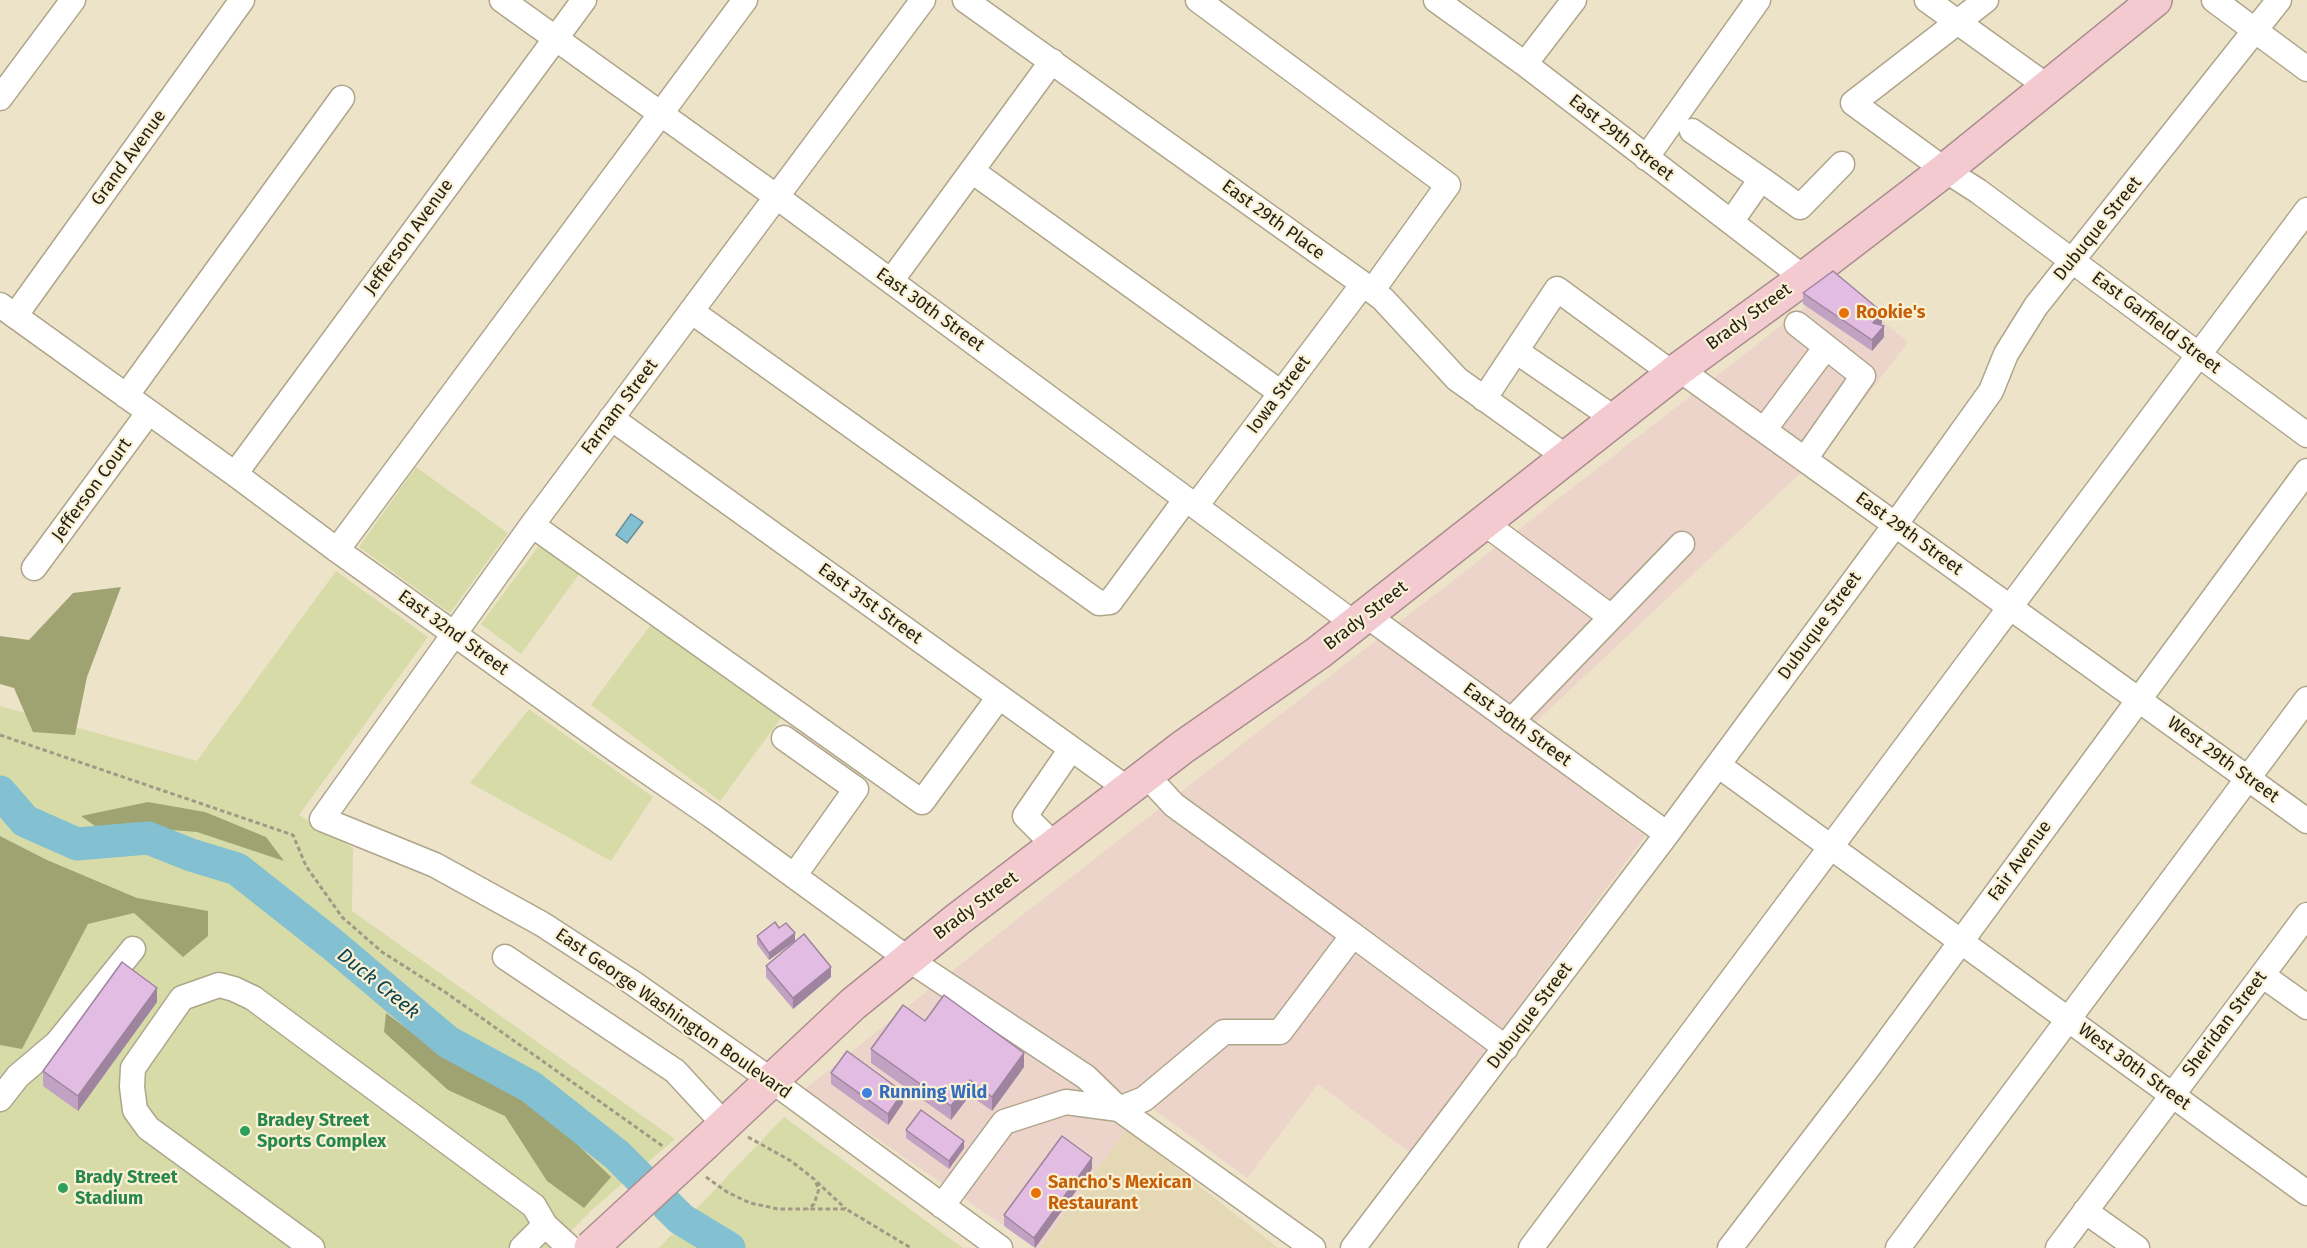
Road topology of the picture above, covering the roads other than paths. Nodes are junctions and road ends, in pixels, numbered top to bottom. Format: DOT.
graph roads {
  1 [pos="73,0"];
  2 [pos="242,0"];
  3 [pos="502,0"];
  4 [pos="584,0"];
  5 [pos="745,0"];
  6 [pos="923,0"];
  7 [pos="965,0"];
  8 [pos="1198,0"];
  9 [pos="1436,0"];
  10 [pos="1574,0"];
  11 [pos="1758,0"];
  12 [pos="1986,0"];
  13 [pos="2155,0"];
  14 [pos="2214,0"];
  15 [pos="2279,0"];
  16 [pos="1933,2"];
  17 [pos="1958,22"];
  18 [pos="2256,31"];
  19 [pos="556,38"];
  20 [pos="1052,61"];
  21 [pos="1525,64"];
  22 [pos="2307,69"];
  23 [pos="2048,87"];
  24 [pos="0,98"];
  25 [pos="342,98"];
  26 [pos="661,113"];
  27 [pos="1692,131"];
  28 [pos="1646,158"];
  29 [pos="1842,164"];
  30 [pos="1945,170"];
  31 [pos="972,171"];
  32 [pos="1761,179"];
  33 [pos="777,197"];
  34 [pos="2307,210"];
  35 [pos="1731,222"];
  36 [pos="2072,261"];
  37 [pos="1804,278"];
  38 [pos="891,281"];
  39 [pos="1367,287"];
  40 [pos="8,310"];
  41 [pos="691,311"];
  42 [pos="1797,324"];
  43 [pos="1826,347"];
  44 [pos="1516,351"];
  45 [pos="2198,354"];
  46 [pos="1676,371"];
  47 [pos="1281,393"];
  48 [pos="126,396"];
  49 [pos="1484,399"];
  50 [pos="149,412"];
  51 [pos="611,418"];
  52 [pos="1615,419"];
  53 [pos="1764,430"];
  54 [pos="2307,435"];
  55 [pos="1566,457"];
  56 [pos="1805,459"];
  57 [pos="2307,471"];
  58 [pos="235,474"];
  59 [pos="1191,502"];
  60 [pos="1483,522"];
  61 [pos="532,525"];
  62 [pos="1894,525"];
  63 [pos="1682,544"];
  64 [pos="337,550"];
  65 [pos="34,568"];
  66 [pos="2010,607"];
  67 [pos="1611,617"];
  68 [pos="1361,620"];
  69 [pos="453,633"];
  70 [pos="999,697"];
  71 [pos="2139,699"];
  72 [pos="2307,699"];
  73 [pos="1511,721"];
  74 [pos="784,738"];
  75 [pos="1071,749"];
  76 [pos="1718,765"];
  77 [pos="2248,779"];
  78 [pos="1138,783"];
  79 [pos="322,819"];
  80 [pos="2307,821"];
  81 [pos="1667,834"];
  82 [pos="1055,846"];
  83 [pos="1831,847"];
  84 [pos="794,876"];
  85 [pos="2307,915"];
  86 [pos="1353,934"];
  87 [pos="1961,942"];
  88 [pos="133,949"];
  89 [pos="505,957"];
  90 [pos="908,959"];
  91 [pos="2262,975"];
  92 [pos="2307,1007"];
  93 [pos="2069,1020"];
  94 [pos="1506,1048"];
  95 [pos="771,1080"];
  96 [pos="2172,1095"];
  97 [pos="0,1099"];
  98 [pos="1119,1109"];
  99 [pos="709,1146"];
  100 [pos="2307,1193"];
  101 [pos="942,1206"];
  102 [pos="2085,1211"];
  103 [pos="545,1226"];
  104 [pos="312,1248"];
  105 [pos="522,1248"];
  106 [pos="570,1248"];
  107 [pos="591,1248"];
  108 [pos="1000,1248"];
  109 [pos="1312,1248"];
  110 [pos="1353,1248"];
  111 [pos="1531,1248"];
  112 [pos="1730,1248"];
  113 [pos="1898,1248"];
  114 [pos="2058,1248"];
  115 [pos="2138,1248"];
  1 -- 24 [label="street"];
  2 -- 40 [label="street, Grand Avenue"];
  3 -- 19 [label="street, East 30th Street"];
  4 -- 19 [label="street, Jefferson Avenue"];
  5 -- 26 [label="street"];
  6 -- 33 [label="street, Farnam Street"];
  7 -- 20 [label="street, East 29th Place"];
  8 -- 39 [label="street, Iowa Street"];
  9 -- 21 [label="street, East 29th Street"];
  10 -- 21 [label="street"];
  11 -- 28 [label="street"];
  12 -- 17 [label="street"];
  13 -- 23 [label="highway, Brady Street"];
  14 -- 18 [label="street"];
  15 -- 18 [label="street, Dubuque Street"];
  16 -- 17 [label="street"];
  17 -- 23 [label="street"];
  17 -- 30 [label="street, East Garfield Street"];
  18 -- 22 [label="street"];
  18 -- 36 [label="street, Dubuque Street"];
  19 -- 26 [label="street, East 30th Street"];
  19 -- 58 [label="street, Jefferson Avenue"];
  20 -- 31 [label="street"];
  20 -- 39 [label="street, East 29th Place"];
  21 -- 28 [label="street, East 29th Street"];
  23 -- 30 [label="highway, Brady Street"];
  25 -- 48 [label="street"];
  26 -- 33 [label="street, East 30th Street"];
  26 -- 64 [label="street"];
  27 -- 32 [label="street"];
  28 -- 35 [label="street, East 29th Street"];
  29 -- 32 [label="street"];
  30 -- 36 [label="street, East Garfield Street"];
  30 -- 37 [label="highway, Brady Street"];
  31 -- 38 [label="street"];
  31 -- 47 [label="street"];
  32 -- 35 [label="street"];
  33 -- 38 [label="street, East 30th Street"];
  33 -- 41 [label="street, Farnam Street"];
  34 -- 45 [label="street"];
  35 -- 37 [label="street, East 29th Street"];
  36 -- 45 [label="street, East Garfield Street"];
  36 -- 62 [label="street, Dubuque Street"];
  37 -- 46 [label="highway, Brady Street"];
  38 -- 59 [label="street, East 30th Street"];
  39 -- 47 [label="street, Iowa Street"];
  39 -- 49 [label="street, East 29th Place"];
  40 -- 48 [label="street, East 32nd Street"];
  41 -- 51 [label="street, Farnam Street"];
  41 -- 59 [label="street, Iowa Street"];
  42 -- 43 [label="street"];
  43 -- 53 [label="street"];
  43 -- 56 [label="street"];
  44 -- 46 [label="street, East 29th Street"];
  44 -- 49 [label="street"];
  44 -- 52 [label="street"];
  45 -- 54 [label="street, East Garfield Street"];
  45 -- 66 [label="street"];
  46 -- 52 [label="highway, Brady Street"];
  46 -- 53 [label="street, East 29th Street"];
  47 -- 59 [label="street, Iowa Street"];
  48 -- 50 [label="street, East 32nd Street"];
  49 -- 55 [label="street, East 29th Place"];
  50 -- 58 [label="street, East 32nd Street"];
  50 -- 65 [label="street, Jefferson Court"];
  51 -- 61 [label="street, Farnam Street"];
  51 -- 70 [label="street, East 31st Street"];
  52 -- 55 [label="highway, Brady Street"];
  53 -- 56 [label="street, East 29th Street"];
  55 -- 60 [label="highway, Brady Street"];
  56 -- 62 [label="street, East 29th Street"];
  57 -- 71 [label="street, Fair Avenue"];
  58 -- 64 [label="street, East 32nd Street"];
  59 -- 68 [label="street, East 30th Street"];
  60 -- 67 [label="street"];
  60 -- 68 [label="highway, Brady Street"];
  61 -- 69 [label="street, Farnam Street"];
  61 -- 70 [label="street"];
  62 -- 66 [label="street, East 29th Street"];
  62 -- 76 [label="street, Dubuque Street"];
  63 -- 67 [label="street"];
  64 -- 69 [label="street, East 32nd Street"];
  66 -- 71 [label="street, East 29th Street"];
  66 -- 83 [label="street"];
  67 -- 73 [label="street"];
  68 -- 73 [label="street, East 30th Street"];
  68 -- 78 [label="highway, Brady Street"];
  69 -- 79 [label="street, Farnam Street"];
  69 -- 84 [label="street, East 32nd Street"];
  70 -- 75 [label="street, East 31st Street"];
  71 -- 77 [label="street, West 29th Street"];
  71 -- 87 [label="street, Fair Avenue"];
  72 -- 77 [label="street"];
  73 -- 81 [label="street, East 30th Street"];
  74 -- 84 [label="street"];
  75 -- 78 [label="street, East 31st Street"];
  75 -- 82 [label="street"];
  76 -- 81 [label="street, Dubuque Street"];
  76 -- 83 [label="street"];
  77 -- 80 [label="street, West 29th Street"];
  77 -- 93 [label="street"];
  78 -- 82 [label="highway, Brady Street"];
  78 -- 86 [label="street, East 31st Street"];
  79 -- 95 [label="street, East George Washington Boulevard"];
  81 -- 94 [label="street, Dubuque Street"];
  82 -- 90 [label="highway, Brady Street"];
  83 -- 87 [label="street"];
  83 -- 111 [label="street"];
  84 -- 90 [label="street, East 32nd Street"];
  85 -- 91 [label="street, Sheridan Street"];
  86 -- 94 [label="street, East 31st Street"];
  86 -- 98 [label="street"];
  87 -- 93 [label="street, West 30th Street"];
  87 -- 112 [label="street, Fair Avenue"];
  88 -- 97 [label="street"];
  89 -- 99 [label="street"];
  90 -- 95 [label="highway, Brady Street"];
  90 -- 98 [label="street, East 32nd Street"];
  91 -- 92 [label="street"];
  91 -- 96 [label="street, Sheridan Street"];
  93 -- 96 [label="street, West 30th Street"];
  93 -- 113 [label="street"];
  94 -- 110 [label="street, Dubuque Street"];
  95 -- 99 [label="highway, Brady Street"];
  95 -- 101 [label="street, East George Washington Boulevard"];
  96 -- 100 [label="street, West 30th Street"];
  96 -- 102 [label="street, Sheridan Street"];
  98 -- 101 [label="street"];
  98 -- 109 [label="street"];
  99 -- 107 [label="highway, Brady Street, bridge"];
  101 -- 108 [label="street, East George Washington Boulevard"];
  102 -- 114 [label="street, Sheridan Street"];
  102 -- 115 [label="street"];
  103 -- 104 [label="street"];
  103 -- 105 [label="street"];
  103 -- 106 [label="street"];
}
